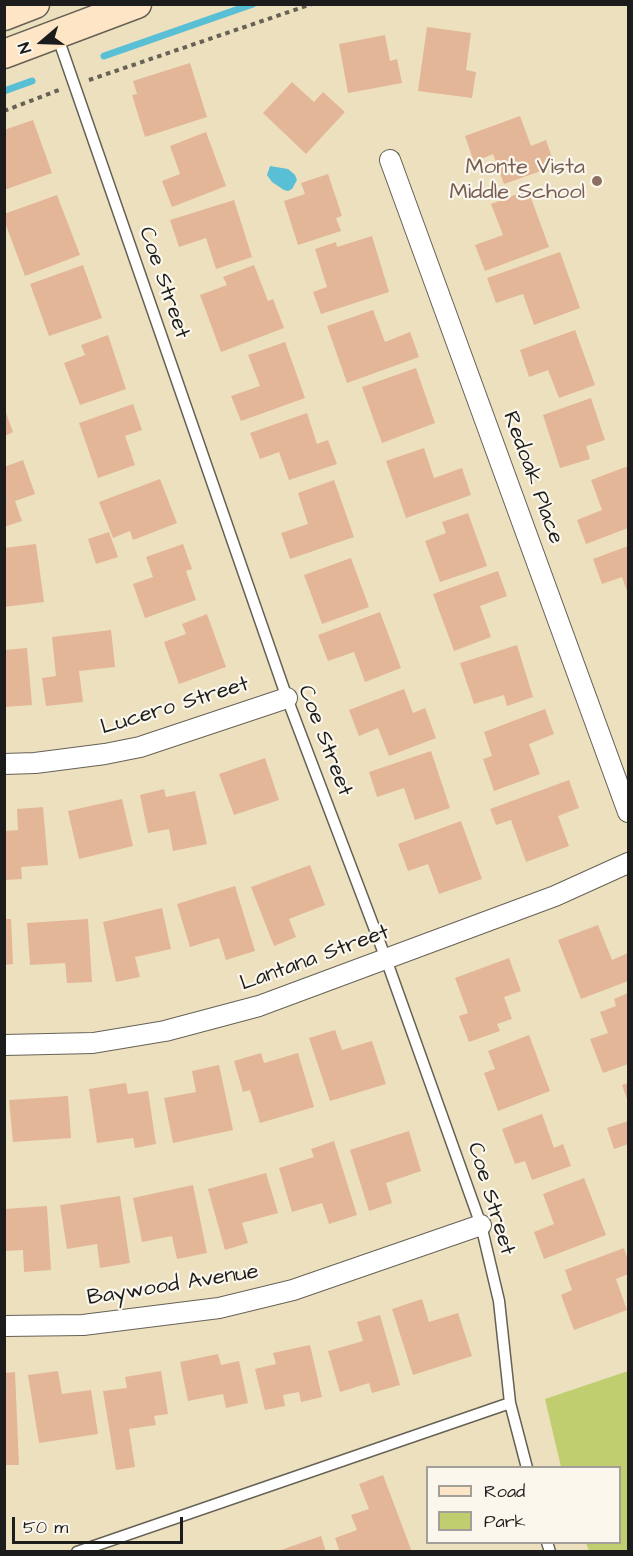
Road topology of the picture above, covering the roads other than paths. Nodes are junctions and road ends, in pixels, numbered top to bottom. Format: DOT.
graph roads {
  1 [pos="35,4"];
  2 [pos="137,4"];
  3 [pos="4,16"];
  4 [pos="57,34"];
  5 [pos="4,54"];
  6 [pos="390,160"];
  7 [pos="287,698"];
  8 [pos="4,764"];
  9 [pos="628,812"];
  10 [pos="628,863"];
  11 [pos="386,959"];
  12 [pos="4,1045"];
  13 [pos="481,1225"];
  14 [pos="4,1326"];
  15 [pos="510,1402"];
  16 [pos="527,1466"];
  17 [pos="77,1551"];
  1 -- 3 [label="main road"];
  2 -- 4 [label="main road"];
  4 -- 5 [label="main road"];
  4 -- 7 [label="lane, Coe Street"];
  6 -- 9 [label="street, Redoak Place"];
  7 -- 8 [label="street, Lucero Street"];
  7 -- 11 [label="lane, Coe Street"];
  10 -- 11 [label="street, Lantana Street"];
  11 -- 12 [label="street, Lantana Street"];
  11 -- 13 [label="lane, Coe Street"];
  13 -- 14 [label="street, Baywood Avenue"];
  13 -- 15 [label="lane, Coe Street"];
  15 -- 16 [label="lane, Coe Street"];
  15 -- 17 [label="lane"];
}
